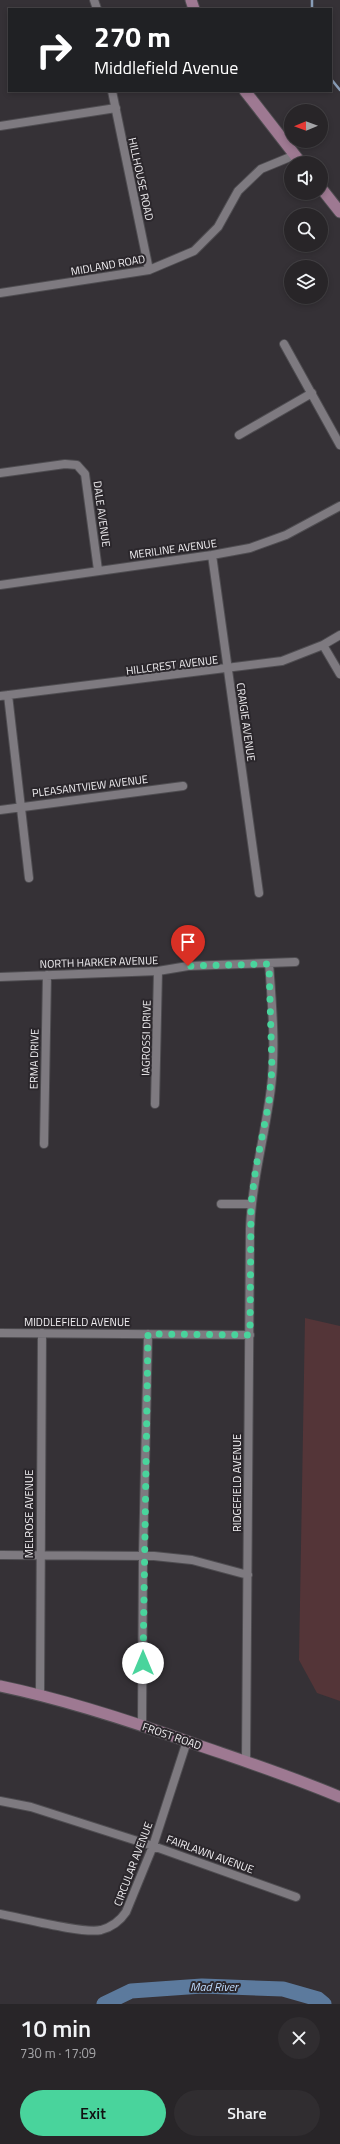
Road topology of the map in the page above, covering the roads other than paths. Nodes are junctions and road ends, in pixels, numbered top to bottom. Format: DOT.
graph roads {
  1 [pos="112,92"];
  2 [pos="246,92"];
  3 [pos="116,108"];
  4 [pos="0,126"];
  5 [pos="296,156"];
  6 [pos="284,163"];
  7 [pos="328,196"];
  8 [pos="340,212"];
  9 [pos="149,270"];
  10 [pos="0,294"];
  11 [pos="284,344"];
  12 [pos="312,393"];
  13 [pos="239,435"];
  14 [pos="340,445"];
  15 [pos="0,473"];
  16 [pos="340,506"];
  17 [pos="212,555"];
  18 [pos="98,570"];
  19 [pos="0,585"];
  20 [pos="340,635"];
  21 [pos="323,645"];
  22 [pos="228,669"];
  23 [pos="340,674"];
  24 [pos="4,695"];
  25 [pos="183,786"];
  26 [pos="20,806"];
  27 [pos="0,810"];
  28 [pos="29,878"];
  29 [pos="259,892"];
  30 [pos="294,962"];
  31 [pos="269,964"];
  32 [pos="158,971"];
  33 [pos="47,975"];
  34 [pos="0,977"];
  35 [pos="155,1104"];
  36 [pos="44,1144"];
  37 [pos="221,1204"];
  38 [pos="251,1204"];
  39 [pos="0,1333"];
  40 [pos="42,1333"];
  41 [pos="148,1334"];
  42 [pos="250,1335"];
  43 [pos="0,1554"];
  44 [pos="40,1554"];
  45 [pos="143,1556"];
  46 [pos="248,1575"];
  47 [pos="0,1686"];
  48 [pos="40,1694"];
  49 [pos="142,1725"];
  50 [pos="188,1741"];
  51 [pos="246,1761"];
  52 [pos="340,1797"];
  53 [pos="0,1800"];
  54 [pos="153,1846"];
  55 [pos="296,1897"];
  56 [pos="0,1914"];
  1 -- 3 [label="street, HILLHOUSE ROAD"];
  2 -- 5 [label="main road"];
  3 -- 4 [label="street"];
  3 -- 9 [label="street, HILLHOUSE ROAD"];
  6 -- 9 [label="street, MIDLAND ROAD"];
  7 -- 8 [label="main road"];
  9 -- 10 [label="street, MIDLAND ROAD"];
  11 -- 12 [label="street"];
  12 -- 13 [label="street"];
  12 -- 14 [label="street"];
  15 -- 18 [label="street, DALE AVENUE"];
  16 -- 17 [label="street, MERILINE AVENUE"];
  17 -- 18 [label="street, MERILINE AVENUE"];
  17 -- 22 [label="street, CRAIGIE AVENUE"];
  18 -- 19 [label="street, MERILINE AVENUE"];
  20 -- 21 [label="street, HILLCREST AVENUE"];
  21 -- 22 [label="street, HILLCREST AVENUE"];
  21 -- 23 [label="street"];
  22 -- 24 [label="street, HILLCREST AVENUE"];
  22 -- 29 [label="street, CRAIGIE AVENUE"];
  24 -- 26 [label="street"];
  25 -- 26 [label="street, PLEASANTVIEW AVENUE"];
  26 -- 27 [label="street, PLEASANTVIEW AVENUE"];
  26 -- 28 [label="street"];
  30 -- 31 [label="street, NORTH HARKER AVENUE"];
  31 -- 32 [label="street, NORTH HARKER AVENUE"];
  31 -- 38 [label="street, RIDGEFIELD AVENUE"];
  32 -- 33 [label="street, NORTH HARKER AVENUE"];
  32 -- 35 [label="street, IAGROSSI DRIVE"];
  33 -- 34 [label="street, NORTH HARKER AVENUE"];
  33 -- 36 [label="street, ERMA DRIVE"];
  37 -- 38 [label="street"];
  38 -- 42 [label="street, RIDGEFIELD AVENUE"];
  39 -- 40 [label="street, MIDDLEFIELD AVENUE"];
  40 -- 41 [label="street, MIDDLEFIELD AVENUE"];
  40 -- 44 [label="street, MELROSE AVENUE"];
  41 -- 42 [label="street, MIDDLEFIELD AVENUE"];
  41 -- 45 [label="street"];
  42 -- 46 [label="street, RIDGEFIELD AVENUE"];
  43 -- 44 [label="street"];
  44 -- 45 [label="street"];
  44 -- 48 [label="street, MELROSE AVENUE"];
  45 -- 46 [label="street"];
  45 -- 49 [label="street"];
  46 -- 51 [label="street, RIDGEFIELD AVENUE"];
  47 -- 48 [label="main road, FROST ROAD"];
  48 -- 49 [label="main road, FROST ROAD"];
  49 -- 50 [label="main road, FROST ROAD"];
  50 -- 51 [label="main road, FROST ROAD"];
  50 -- 54 [label="street, CIRCULAR AVENUE"];
  51 -- 52 [label="main road, FROST ROAD"];
  53 -- 54 [label="street, FAIRLAWN AVENUE"];
  54 -- 55 [label="street, FAIRLAWN AVENUE"];
  54 -- 56 [label="street, CIRCULAR AVENUE"];
}
